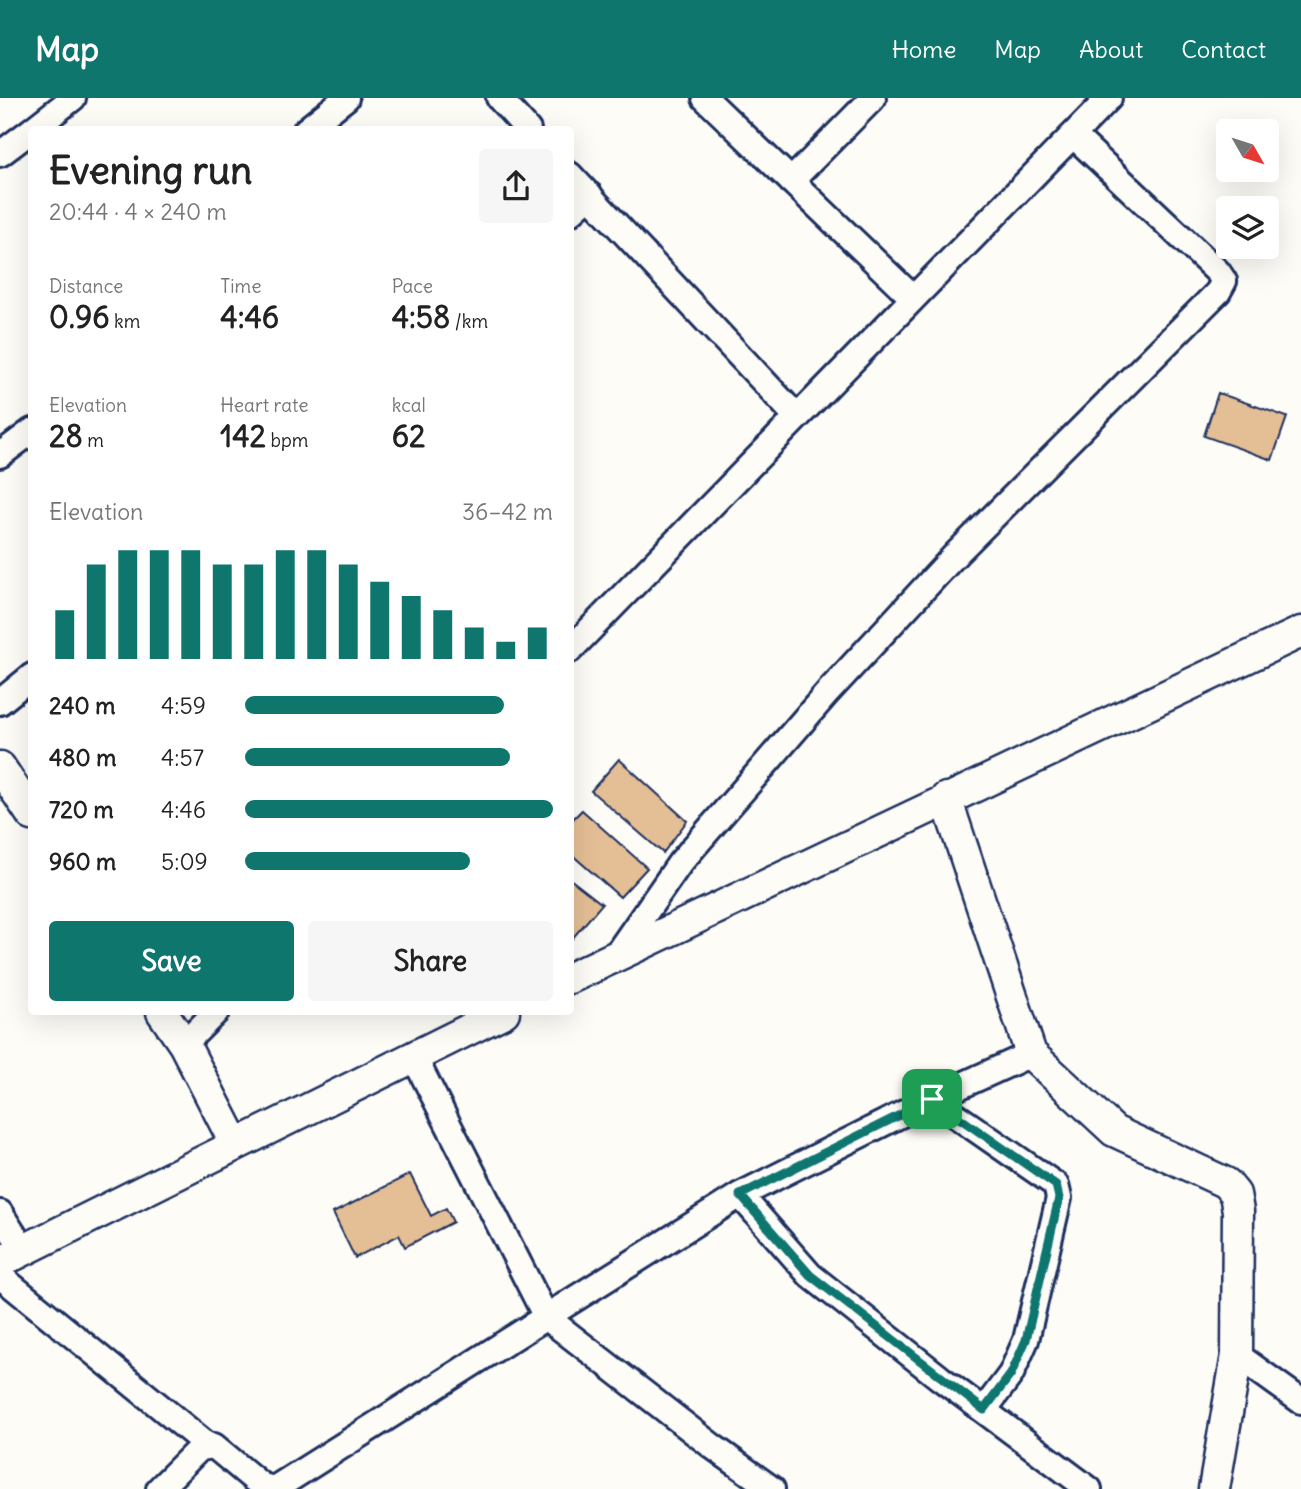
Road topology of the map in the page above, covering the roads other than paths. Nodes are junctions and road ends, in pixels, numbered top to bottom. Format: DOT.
graph roads {
  1 [pos="73,98"];
  2 [pos="346,98"];
  3 [pos="705,98"];
  4 [pos="873,98"];
  5 [pos="1109,98"];
  6 [pos="507,101"];
  7 [pos="37,126"];
  8 [pos="311,126"];
  9 [pos="525,126"];
  10 [pos="28,133"];
  11 [pos="1073,135"];
  12 [pos="0,154"];
  13 [pos="574,179"];
  14 [pos="791,181"];
  15 [pos="590,195"];
  16 [pos="574,209"];
  17 [pos="913,298"];
  18 [pos="796,416"];
  19 [pos="28,435"];
  20 [pos="0,455"];
  21 [pos="1301,632"];
  22 [pos="574,646"];
  23 [pos="28,679"];
  24 [pos="0,702"];
  25 [pos="0,767"];
  26 [pos="946,798"];
  27 [pos="28,809"];
  28 [pos="616,955"];
  29 [pos="574,976"];
  30 [pos="164,1015"];
  31 [pos="213,1015"];
  32 [pos="498,1015"];
  33 [pos="184,1044"];
  34 [pos="1031,1055"];
  35 [pos="414,1057"];
  36 [pos="932,1099"];
  37 [pos="236,1145"];
  38 [pos="740,1195"];
  39 [pos="0,1213"];
  40 [pos="12,1255"];
  41 [pos="0,1276"];
  42 [pos="547,1317"];
  43 [pos="1237,1355"];
  44 [pos="1301,1401"];
  45 [pos="984,1410"];
  46 [pos="207,1445"];
  47 [pos="159,1489"];
  48 [pos="772,1489"];
  49 [pos="1089,1489"];
  50 [pos="1214,1489"];
  1 -- 7 [label="street"];
  2 -- 8 [label="street"];
  3 -- 14 [label="street"];
  4 -- 14 [label="street"];
  5 -- 11 [label="street"];
  6 -- 9 [label="street"];
  10 -- 12 [label="street"];
  11 -- 17 [label="street"];
  11 -- 28 [label="street"];
  13 -- 15 [label="street"];
  14 -- 17 [label="street"];
  15 -- 16 [label="street"];
  15 -- 18 [label="street"];
  17 -- 18 [label="street"];
  18 -- 22 [label="street"];
  19 -- 20 [label="street"];
  21 -- 26 [label="street"];
  23 -- 24 [label="street"];
  25 -- 27 [label="street"];
  26 -- 28 [label="street"];
  26 -- 34 [label="street"];
  28 -- 29 [label="street"];
  30 -- 33 [label="street"];
  31 -- 33 [label="street"];
  32 -- 35 [label="street"];
  33 -- 37 [label="street"];
  34 -- 36 [label="street"];
  34 -- 43 [label="street"];
  35 -- 37 [label="street"];
  35 -- 42 [label="street"];
  36 -- 38 [label="street"];
  36 -- 45 [label="street"];
  37 -- 40 [label="street"];
  38 -- 42 [label="street"];
  38 -- 45 [label="street"];
  39 -- 40 [label="street"];
  41 -- 46 [label="street"];
  42 -- 46 [label="street"];
  42 -- 48 [label="street"];
  43 -- 44 [label="street"];
  43 -- 50 [label="street"];
  45 -- 49 [label="street"];
  46 -- 47 [label="street"];
}
